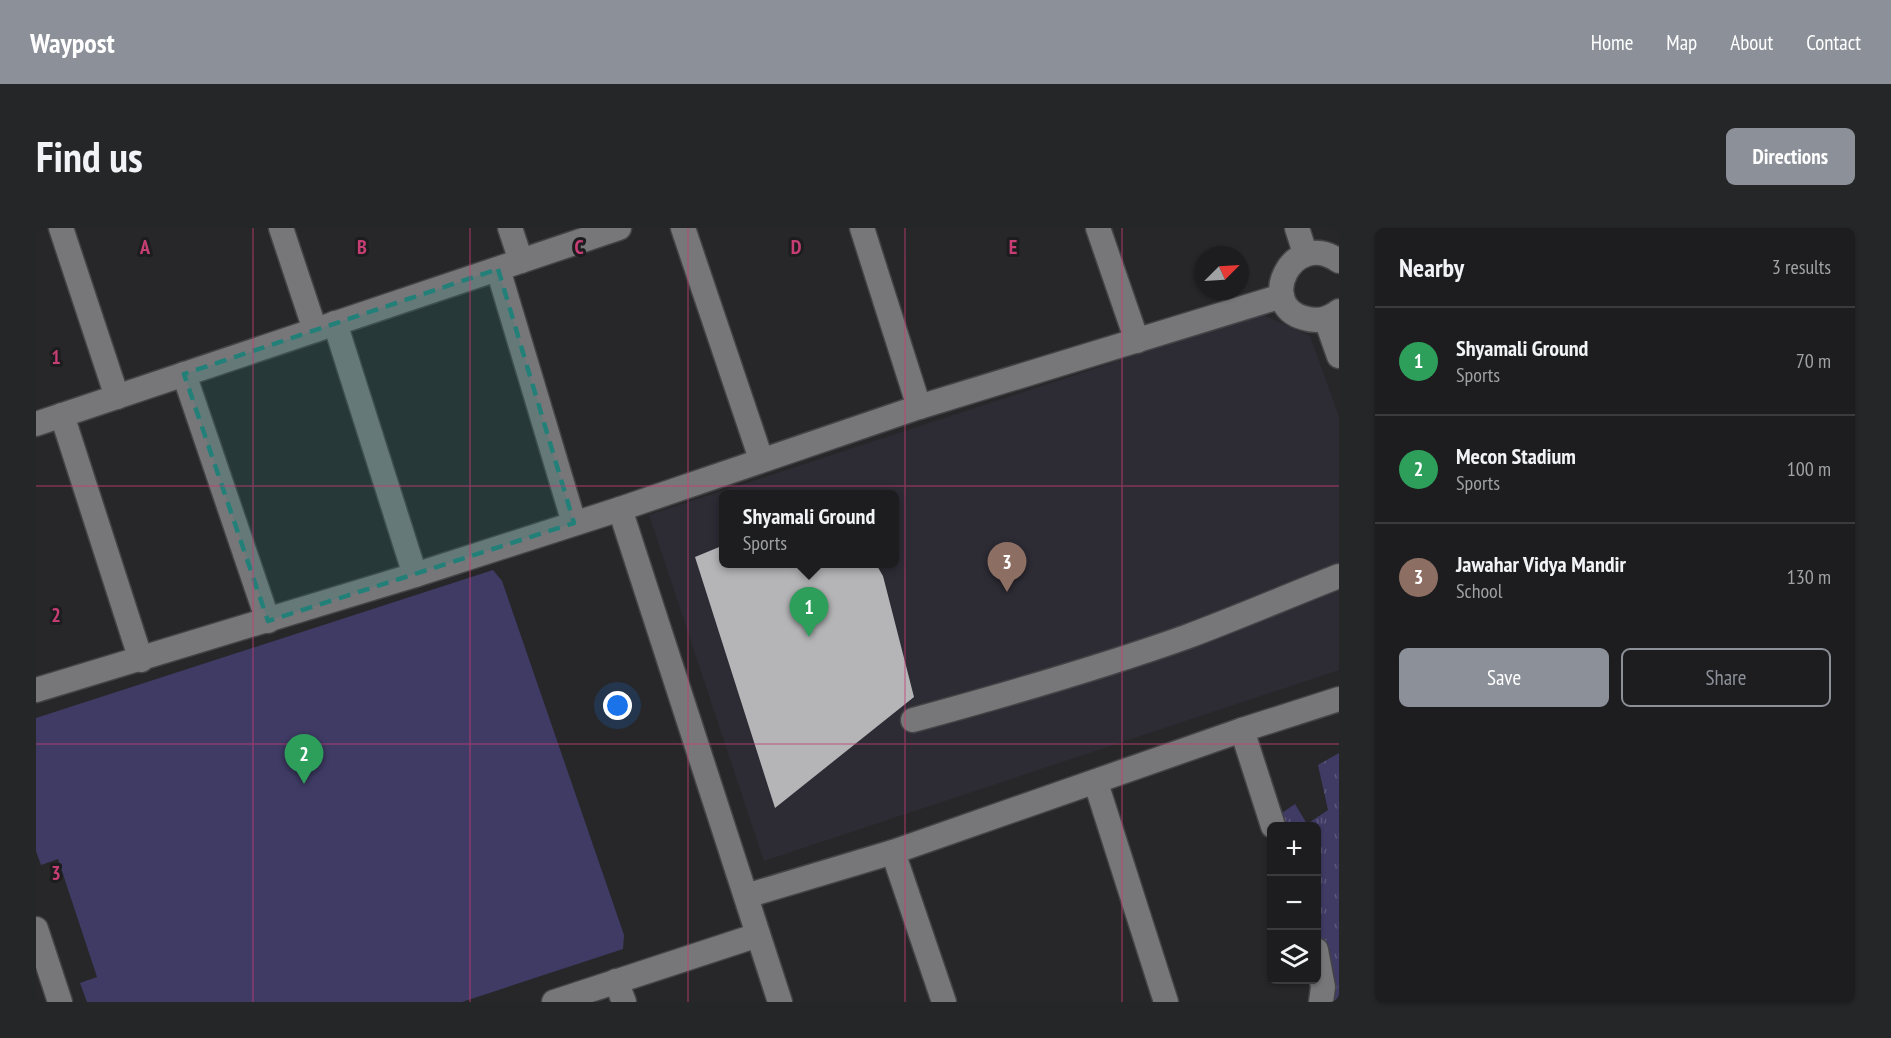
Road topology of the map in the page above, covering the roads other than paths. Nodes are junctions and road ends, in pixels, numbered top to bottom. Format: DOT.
graph roads {
  1 [pos="60,228"];
  2 [pos="281,228"];
  3 [pos="510,228"];
  4 [pos="619,228"];
  5 [pos="683,228"];
  6 [pos="862,228"];
  7 [pos="1098,228"];
  8 [pos="1297,228"];
  9 [pos="1305,253"];
  10 [pos="521,261"];
  11 [pos="1339,261"];
  12 [pos="498,269"];
  13 [pos="1282,297"];
  14 [pos="1332,315"];
  15 [pos="325,327"];
  16 [pos="1137,341"];
  17 [pos="1339,356"];
  18 [pos="184,374"];
  19 [pos="117,397"];
  20 [pos="919,407"];
  21 [pos="62,415"];
  22 [pos="36,424"];
  23 [pos="761,459"];
  24 [pos="621,509"];
  25 [pos="574,523"];
  26 [pos="415,575"];
  27 [pos="1339,576"];
  28 [pos="268,621"];
  29 [pos="141,660"];
  30 [pos="36,690"];
  31 [pos="1339,699"];
  32 [pos="914,720"];
  33 [pos="1242,730"];
  34 [pos="1096,783"];
  35 [pos="1272,822"];
  36 [pos="893,852"];
  37 [pos="746,896"];
  38 [pos="36,930"];
  39 [pos="758,934"];
  40 [pos="1321,975"];
  41 [pos="620,992"];
  42 [pos="60,1002"];
  43 [pos="554,1002"];
  44 [pos="780,1002"];
  45 [pos="944,1002"];
  46 [pos="1166,1002"];
  47 [pos="1321,1002"];
  1 -- 19 [label="street"];
  2 -- 15 [label="street"];
  3 -- 10 [label="street"];
  4 -- 10 [label="street"];
  5 -- 23 [label="street"];
  6 -- 20 [label="street"];
  7 -- 16 [label="street"];
  8 -- 9 [label="street"];
  9 -- 11 [label="street"];
  9 -- 13 [label="street"];
  10 -- 12 [label="street"];
  12 -- 15 [label="street"];
  12 -- 25 [label="street"];
  13 -- 14 [label="street"];
  13 -- 16 [label="street"];
  14 -- 17 [label="street"];
  15 -- 18 [label="street"];
  15 -- 26 [label="street"];
  16 -- 20 [label="street"];
  18 -- 19 [label="street"];
  18 -- 28 [label="street"];
  19 -- 21 [label="street"];
  20 -- 23 [label="street"];
  21 -- 22 [label="street"];
  21 -- 29 [label="street"];
  23 -- 24 [label="street"];
  24 -- 25 [label="street"];
  24 -- 37 [label="street"];
  25 -- 26 [label="street"];
  26 -- 28 [label="street"];
  27 -- 32 [label="street"];
  28 -- 29 [label="street"];
  29 -- 30 [label="street"];
  31 -- 33 [label="street"];
  33 -- 34 [label="street"];
  33 -- 35 [label="street"];
  34 -- 36 [label="street"];
  34 -- 46 [label="street"];
  36 -- 37 [label="street"];
  36 -- 45 [label="street"];
  37 -- 39 [label="street"];
  38 -- 42 [label="street"];
  39 -- 41 [label="street"];
  39 -- 44 [label="street"];
  40 -- 47 [label="street"];
  41 -- 43 [label="street"];
}
